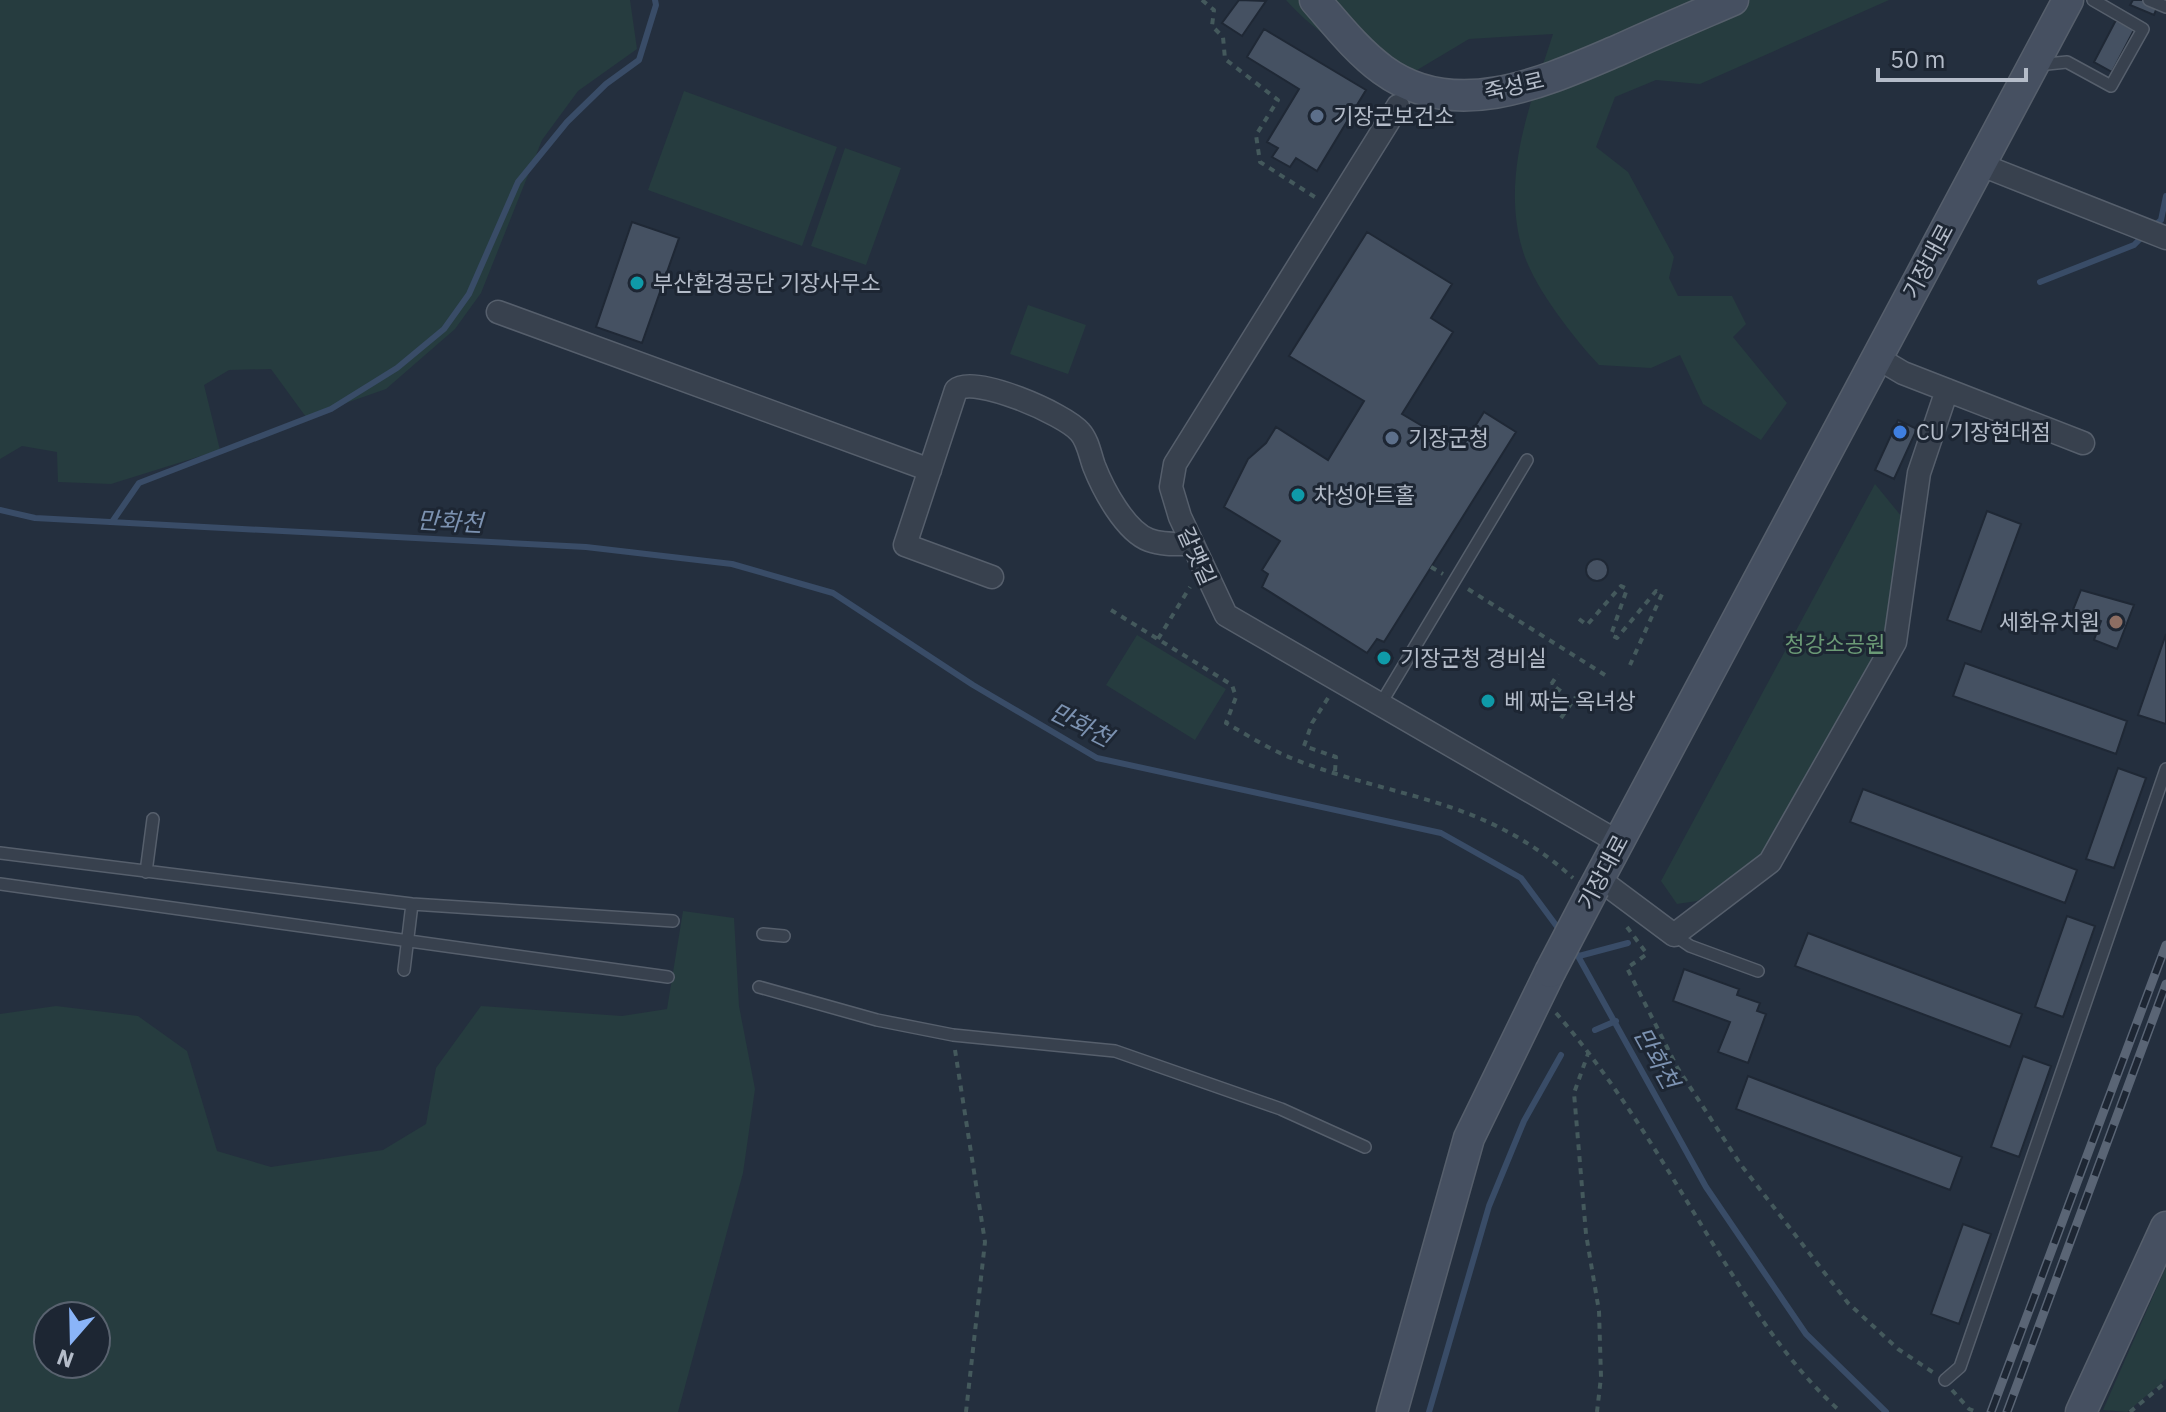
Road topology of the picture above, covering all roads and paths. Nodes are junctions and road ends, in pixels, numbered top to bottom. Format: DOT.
graph roads {
  1 [pos="1202,0"];
  2 [pos="1315,0"];
  3 [pos="1733,0"];
  4 [pos="2068,0"];
  5 [pos="2093,0"];
  6 [pos="2149,0"];
  7 [pos="2166,7"];
  8 [pos="2033,65"];
  9 [pos="1398,106"];
  10 [pos="1979,164"];
  11 [pos="1334,209"];
  12 [pos="2166,238"];
  13 [pos="498,312"];
  14 [pos="1876,357"];
  15 [pos="1947,390"];
  16 [pos="2083,443"];
  17 [pos="1527,460"];
  18 [pos="930,470"];
  19 [pos="1192,544"];
  20 [pos="1431,567"];
  21 [pos="992,577"];
  22 [pos="1207,579"];
  23 [pos="1454,581"];
  24 [pos="1111,610"];
  25 [pos="1579,619"];
  26 [pos="1158,639"];
  27 [pos="1630,665"];
  28 [pos="1558,674"];
  29 [pos="1605,675"];
  30 [pos="1338,682"];
  31 [pos="1551,684"];
  32 [pos="1380,705"];
  33 [pos="1586,706"];
  34 [pos="1552,708"];
  35 [pos="1566,711"];
  36 [pos="1561,718"];
  37 [pos="2166,769"];
  38 [pos="1335,771"];
  39 [pos="153,819"];
  40 [pos="1618,842"];
  41 [pos="0,853"];
  42 [pos="146,872"];
  43 [pos="0,884"];
  44 [pos="1592,885"];
  45 [pos="412,904"];
  46 [pos="1616,917"];
  47 [pos="673,921"];
  48 [pos="763,934"];
  49 [pos="1674,935"];
  50 [pos="784,936"];
  51 [pos="408,939"];
  52 [pos="404,970"];
  53 [pos="1758,971"];
  54 [pos="668,977"];
  55 [pos="1545,982"];
  56 [pos="759,987"];
  57 [pos="953,1035"];
  58 [pos="1589,1051"];
  59 [pos="1365,1147"];
  60 [pos="2166,1227"];
  61 [pos="1945,1380"];
  62 [pos="2166,1382"];
  63 [pos="966,1412"];
  64 [pos="1392,1412"];
  65 [pos="1597,1412"];
  66 [pos="1841,1412"];
  67 [pos="1977,1412"];
  68 [pos="2081,1412"];
  69 [pos="2130,1412"];
  1 -- 11 [label="path"];
  2 -- 3 [label="main road, 죽성로"];
  4 -- 8 [label="main road, 기장대로"];
  5 -- 8 [label="lane"];
  6 -- 7 [label="lane"];
  8 -- 10 [label="main road, 기장대로"];
  9 -- 11 [label="street, 갈맷길"];
  10 -- 12 [label="street"];
  10 -- 14 [label="main road, 기장대로"];
  11 -- 19 [label="street, 갈맷길"];
  13 -- 18 [label="street"];
  14 -- 15 [label="street"];
  14 -- 40 [label="main road, 기장대로"];
  15 -- 16 [label="street"];
  15 -- 49 [label="street"];
  17 -- 23 [label="lane"];
  18 -- 19 [label="street"];
  18 -- 21 [label="street"];
  19 -- 22 [label="street, 갈맷길"];
  20 -- 23 [label="path"];
  22 -- 26 [label="path"];
  22 -- 30 [label="street, 갈맷길"];
  23 -- 29 [label="path"];
  23 -- 32 [label="lane"];
  24 -- 26 [label="path"];
  25 -- 27 [label="path"];
  26 -- 38 [label="path"];
  28 -- 31 [label="path"];
  30 -- 32 [label="street, 갈맷길"];
  30 -- 38 [label="path"];
  31 -- 34 [label="path"];
  31 -- 34 [label="path"];
  32 -- 40 [label="street, 갈맷길"];
  33 -- 35 [label="path"];
  34 -- 35 [label="path"];
  35 -- 36 [label="path"];
  37 -- 61 [label="lane"];
  38 -- 44 [label="path"];
  39 -- 42 [label="lane"];
  40 -- 44 [label="main road, 기장대로"];
  41 -- 42 [label="lane"];
  42 -- 45 [label="lane"];
  43 -- 51 [label="lane"];
  44 -- 49 [label="street"];
  44 -- 55 [label="main road, 기장대로, bridge"];
  45 -- 47 [label="lane"];
  45 -- 51 [label="lane"];
  46 -- 61 [label="path"];
  48 -- 50 [label="lane"];
  49 -- 53 [label="lane"];
  51 -- 52 [label="lane"];
  51 -- 54 [label="lane"];
  55 -- 58 [label="path"];
  55 -- 64 [label="main road, 기장대로"];
  56 -- 57 [label="lane"];
  57 -- 59 [label="lane"];
  57 -- 63 [label="path"];
  58 -- 65 [label="path"];
  58 -- 66 [label="path"];
  60 -- 68 [label="main road"];
  61 -- 67 [label="path"];
  62 -- 69 [label="path"];
}
